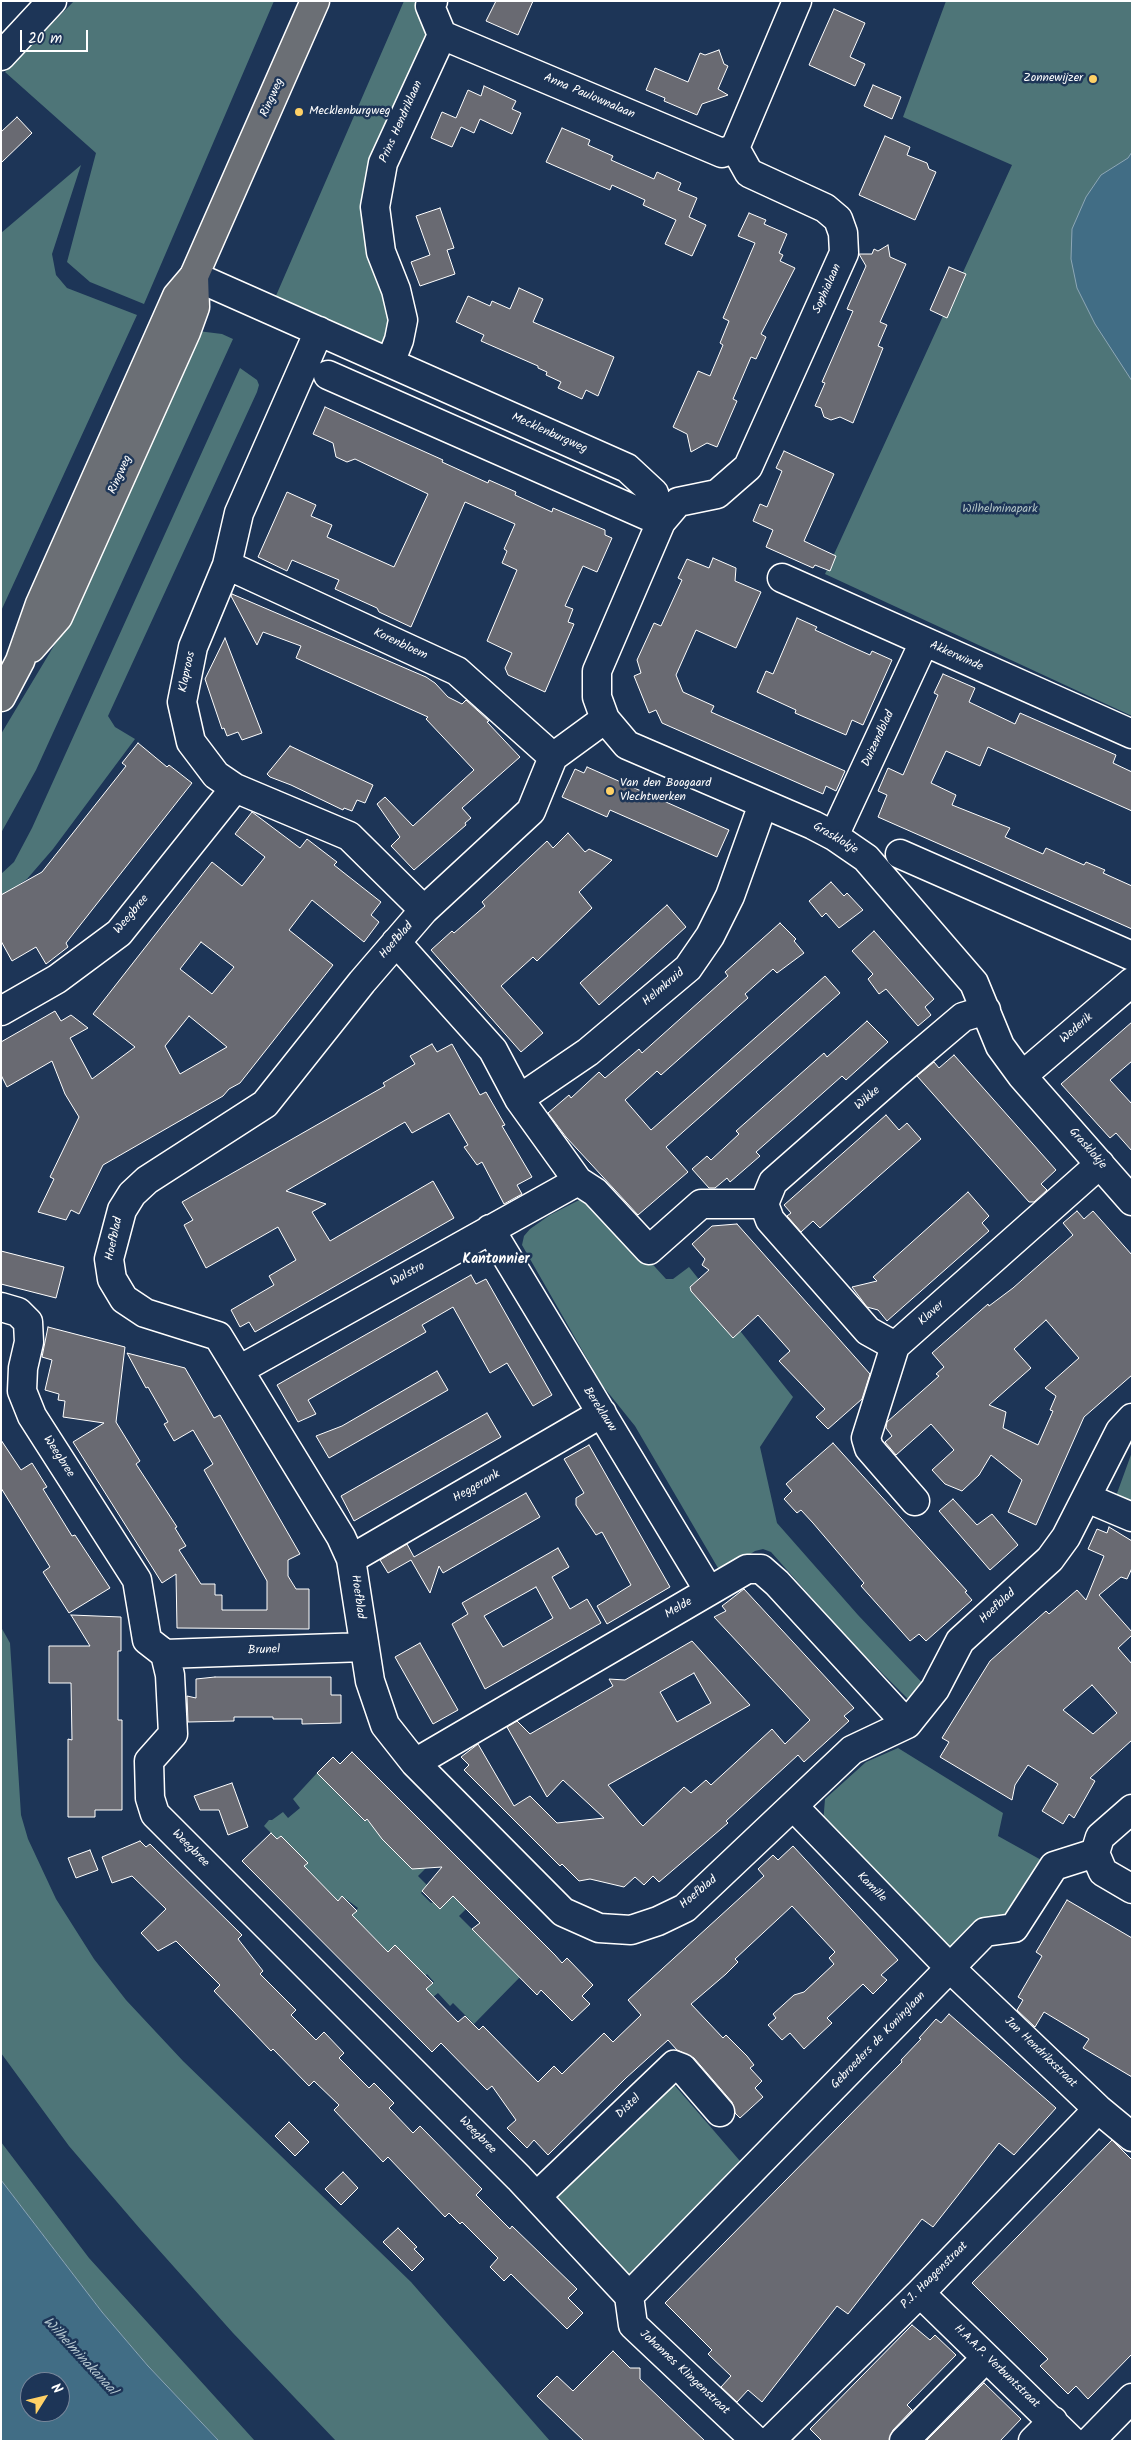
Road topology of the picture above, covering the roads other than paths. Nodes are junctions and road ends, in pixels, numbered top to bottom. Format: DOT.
graph roads {
  1 [pos="52,1"];
  2 [pos="315,1"];
  3 [pos="433,1"];
  4 [pos="797,1"];
  5 [pos="442,35"];
  6 [pos="1,56"];
  7 [pos="735,148"];
  8 [pos="194,276"];
  9 [pos="319,331"];
  10 [pos="400,367"];
  11 [pos="328,375"];
  12 [pos="395,405"];
  13 [pos="654,519"];
  14 [pos="227,565"];
  15 [pos="782,578"];
  16 [pos="924,642"];
  17 [pos="1,697"];
  18 [pos="605,719"];
  19 [pos="1132,734"];
  20 [pos="553,757"];
  21 [pos="235,788"];
  22 [pos="763,804"];
  23 [pos="834,836"];
  24 [pos="900,854"];
  25 [pos="424,910"];
  26 [pos="396,942"];
  27 [pos="1132,956"];
  28 [pos="1132,982"];
  29 [pos="986,1010"];
  30 [pos="1,1011"];
  31 [pos="1022,1076"];
  32 [pos="519,1099"];
  33 [pos="1100,1164"];
  34 [pos="578,1181"];
  35 [pos="1132,1201"];
  36 [pos="764,1204"];
  37 [pos="490,1229"];
  38 [pos="1,1307"];
  39 [pos="895,1346"];
  40 [pos="239,1370"];
  41 [pos="602,1413"];
  42 [pos="1132,1418"];
  43 [pos="1088,1498"];
  44 [pos="915,1501"];
  45 [pos="1132,1517"];
  46 [pos="351,1559"];
  47 [pos="708,1591"];
  48 [pos="364,1647"];
  49 [pos="165,1654"];
  50 [pos="907,1724"];
  51 [pos="415,1763"];
  52 [pos="794,1807"];
  53 [pos="1132,1809"];
  54 [pos="1095,1854"];
  55 [pos="1132,1889"];
  56 [pos="950,1968"];
  57 [pos="1098,2109"];
  58 [pos="720,2112"];
  59 [pos="1132,2136"];
  60 [pos="537,2196"];
  61 [pos="920,2293"];
  62 [pos="629,2296"];
  63 [pos="986,2358"];
  64 [pos="1132,2398"];
  65 [pos="1053,2421"];
  66 [pos="756,2441"];
  67 [pos="770,2441"];
  68 [pos="904,2441"];
  69 [pos="1033,2441"];
  70 [pos="1072,2441"];
  71 [pos="1090,2441"];
  1 -- 6 [label="street"];
  2 -- 8 [label="main road, Ringweg"];
  3 -- 5 [label="street"];
  4 -- 7 [label="street"];
  5 -- 7 [label="street, Anna Paulownalaan"];
  5 -- 10 [label="street, Prins Hendriklaan"];
  7 -- 13 [label="street, Sophialaan"];
  8 -- 9 [label="street, Mecklenburgweg"];
  8 -- 17 [label="main road, Ringweg"];
  9 -- 10 [label="street, Mecklenburgweg"];
  9 -- 14 [label="street, Klaproos"];
  10 -- 12 [label="street"];
  10 -- 13 [label="street, Mecklenburgweg"];
  11 -- 12 [label="street"];
  12 -- 13 [label="street"];
  13 -- 18 [label="street, Grasklokje"];
  14 -- 20 [label="street, Korenbloem"];
  14 -- 21 [label="street, Klaproos"];
  15 -- 16 [label="street, Akkerwinde"];
  16 -- 19 [label="street, Akkerwinde"];
  16 -- 23 [label="street, Duizendblad"];
  18 -- 20 [label="street"];
  18 -- 22 [label="street, Grasklokje"];
  20 -- 25 [label="street, Hoefblad"];
  21 -- 25 [label="street, Klaproos"];
  21 -- 30 [label="street, Weegbree"];
  22 -- 23 [label="street, Grasklokje"];
  22 -- 32 [label="street, Helmkruid"];
  23 -- 29 [label="street, Grasklokje"];
  24 -- 27 [label="street"];
  25 -- 26 [label="street, Hoefblad"];
  26 -- 32 [label="street"];
  26 -- 40 [label="street, Hoefblad"];
  28 -- 31 [label="street, Wederik"];
  29 -- 31 [label="street, Grasklokje"];
  29 -- 36 [label="street, Wikke"];
  31 -- 33 [label="street, Grasklokje"];
  32 -- 34 [label="street"];
  33 -- 35 [label="street, Grasklokje"];
  33 -- 39 [label="street, Klaver"];
  34 -- 36 [label="street"];
  34 -- 37 [label="street, Walstro"];
  36 -- 39 [label="street"];
  37 -- 40 [label="street, Walstro"];
  37 -- 41 [label="street, Bereklauw"];
  38 -- 49 [label="street, Weegbree"];
  39 -- 44 [label="street"];
  40 -- 46 [label="street, Hoefblad"];
  41 -- 46 [label="street, Heggerank"];
  41 -- 47 [label="street, Bereklauw"];
  42 -- 43 [label="street, Hoefblad"];
  43 -- 45 [label="street"];
  43 -- 50 [label="street, Hoefblad"];
  46 -- 48 [label="street, Hoefblad"];
  47 -- 50 [label="street, Melde"];
  47 -- 51 [label="street, Melde"];
  48 -- 49 [label="street, Brunel"];
  48 -- 51 [label="street, Hoefblad"];
  49 -- 60 [label="street, Weegbree"];
  50 -- 52 [label="street, Hoefblad"];
  51 -- 52 [label="street, Hoefblad"];
  52 -- 56 [label="street, Kamille"];
  53 -- 54 [label="street"];
  54 -- 55 [label="street"];
  54 -- 56 [label="street, Gebroeders de Koninglaan"];
  56 -- 57 [label="street, Jan Hendrikxstraat"];
  56 -- 62 [label="street, Gebroeders de Koninglaan"];
  57 -- 59 [label="street, Jan Hendrikxstraat"];
  57 -- 61 [label="street, P.J. Haagenstraat"];
  58 -- 60 [label="street, Distel"];
  60 -- 62 [label="street, Weegbree"];
  61 -- 63 [label="street, H.A.A.P. Verbuntstraat"];
  61 -- 67 [label="street, P.J. Haagenstraat"];
  62 -- 66 [label="street, Johannes Klingenstraat"];
  63 -- 65 [label="street, H.A.A.P. Verbuntstraat"];
  63 -- 68 [label="street"];
  64 -- 71 [label="street"];
  65 -- 69 [label="street"];
  65 -- 70 [label="street, H.A.A.P. Verbuntstraat"];
}
